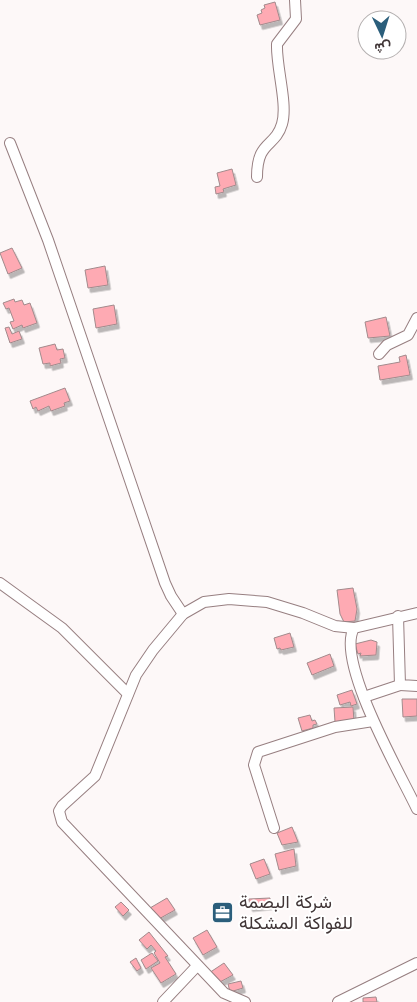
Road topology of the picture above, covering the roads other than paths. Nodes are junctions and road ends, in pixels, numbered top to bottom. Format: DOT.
graph roads {
  1 [pos="295,0"];
  2 [pos="10,143"];
  3 [pos="256,177"];
  4 [pos="417,318"];
  5 [pos="379,354"];
  6 [pos="0,583"];
  7 [pos="417,613"];
  8 [pos="183,614"];
  9 [pos="398,616"];
  10 [pos="354,628"];
  11 [pos="400,684"];
  12 [pos="417,686"];
  13 [pos="128,694"];
  14 [pos="364,697"];
  15 [pos="373,721"];
  16 [pos="417,809"];
  17 [pos="274,828"];
  18 [pos="417,963"];
  19 [pos="197,966"];
  20 [pos="163,1002"];
  21 [pos="245,1002"];
  22 [pos="338,1002"];
  1 -- 3 [label="street"];
  2 -- 8 [label="street"];
  4 -- 5 [label="street"];
  6 -- 13 [label="street"];
  7 -- 9 [label="street"];
  8 -- 10 [label="street"];
  8 -- 13 [label="street"];
  9 -- 10 [label="street"];
  9 -- 11 [label="street"];
  10 -- 14 [label="street"];
  11 -- 12 [label="street"];
  11 -- 14 [label="street"];
  13 -- 19 [label="street"];
  14 -- 15 [label="street"];
  15 -- 16 [label="street"];
  15 -- 17 [label="street"];
  18 -- 22 [label="street"];
  19 -- 20 [label="street"];
  19 -- 21 [label="street"];
}
